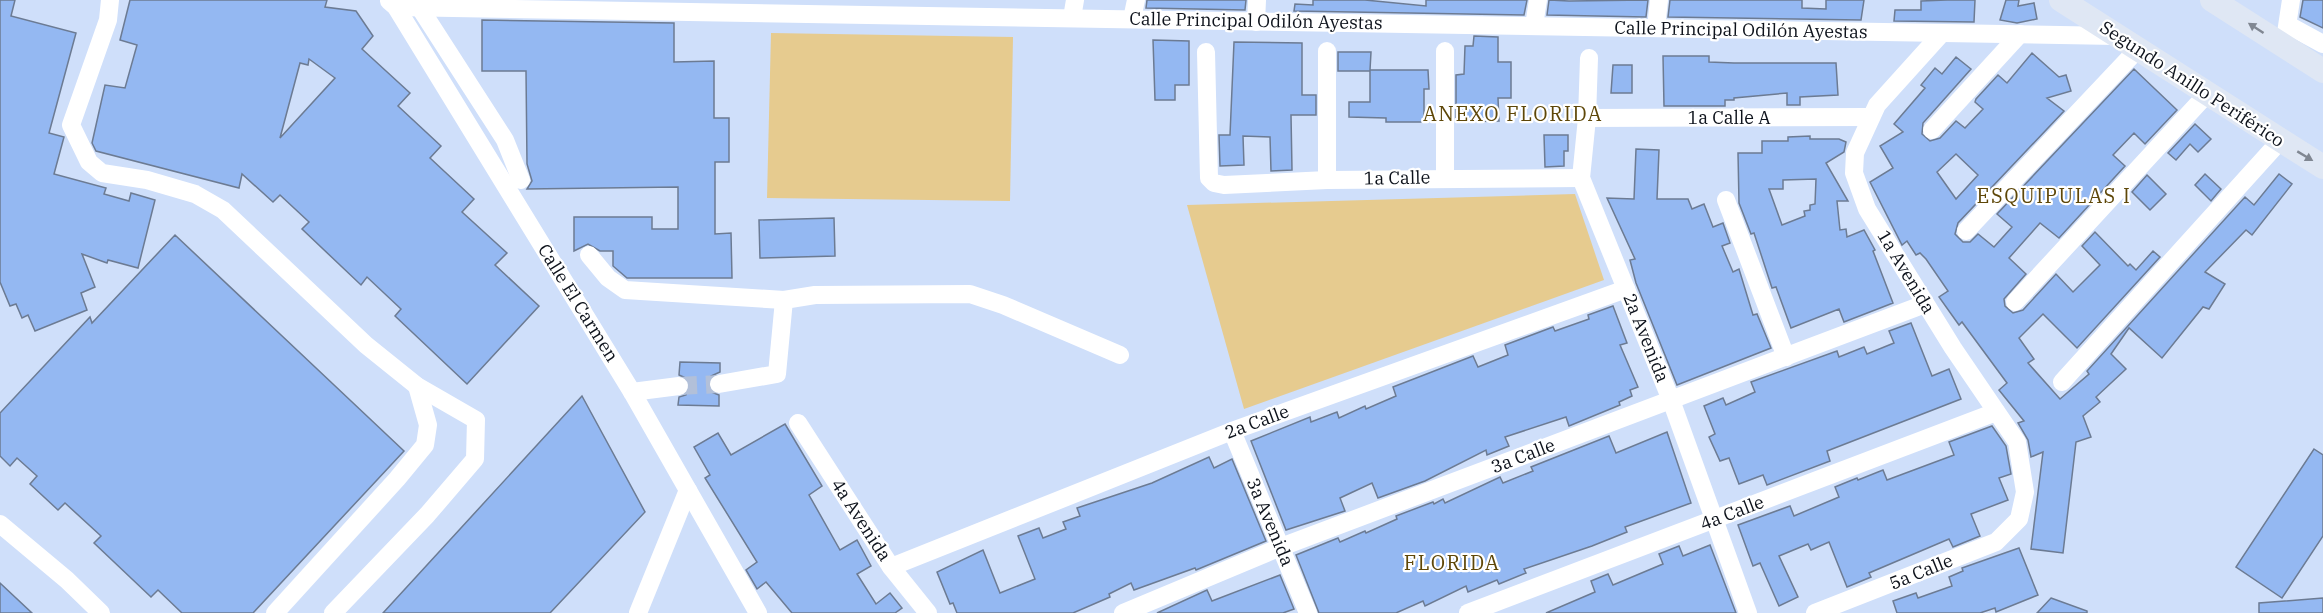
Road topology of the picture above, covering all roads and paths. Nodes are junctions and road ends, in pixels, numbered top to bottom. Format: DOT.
graph roads {
  1 [pos="1075,0"];
  2 [pos="1136,0"];
  3 [pos="1257,0"];
  4 [pos="1538,0"];
  5 [pos="1659,0"];
  6 [pos="2061,0"];
  7 [pos="2212,0"];
  8 [pos="2291,0"];
  9 [pos="107,2"];
  10 [pos="392,4"];
  11 [pos="420,4"];
  12 [pos="568,5"];
  13 [pos="634,6"];
  14 [pos="739,7"];
  15 [pos="918,8"];
  16 [pos="982,9"];
  17 [pos="1072,18"];
  18 [pos="1132,19"];
  19 [pos="1256,22"];
  20 [pos="1534,26"];
  21 [pos="1656,28"];
  22 [pos="1942,33"];
  23 [pos="2020,34"];
  24 [pos="2286,35"];
  25 [pos="2115,36"];
  26 [pos="2323,44"];
  27 [pos="1206,51"];
  28 [pos="1327,51"];
  29 [pos="1445,51"];
  30 [pos="2136,51"];
  31 [pos="1588,58"];
  32 [pos="2323,71"];
  33 [pos="2207,94"];
  34 [pos="1870,117"];
  35 [pos="1587,118"];
  36 [pos="1932,130"];
  37 [pos="2280,141"];
  38 [pos="2323,167"];
  39 [pos="1445,177"];
  40 [pos="1581,178"];
  41 [pos="521,180"];
  42 [pos="1327,180"];
  43 [pos="1726,200"];
  44 [pos="1966,231"];
  45 [pos="590,255"];
  46 [pos="1626,290"];
  47 [pos="784,300"];
  48 [pos="2015,302"];
  49 [pos="1925,304"];
  50 [pos="1120,355"];
  51 [pos="1786,357"];
  52 [pos="2062,382"];
  53 [pos="719,384"];
  54 [pos="417,386"];
  55 [pos="679,386"];
  56 [pos="632,392"];
  57 [pos="1671,400"];
  58 [pos="1996,412"];
  59 [pos="798,423"];
  60 [pos="1232,431"];
  61 [pos="688,490"];
  62 [pos="2019,519"];
  63 [pos="1714,520"];
  64 [pos="0,524"];
  65 [pos="1281,547"];
  66 [pos="891,567"];
  67 [pos="101,613"];
  68 [pos="275,613"];
  69 [pos="333,613"];
  70 [pos="638,613"];
  71 [pos="758,613"];
  72 [pos="928,613"];
  73 [pos="1122,613"];
  74 [pos="1308,613"];
  75 [pos="1468,613"];
  76 [pos="1748,613"];
  77 [pos="1815,613"];
  1 -- 17 [label="street"];
  2 -- 18 [label="street"];
  3 -- 19 [label="street"];
  4 -- 20 [label="street"];
  5 -- 21 [label="street"];
  6 -- 25 [label="main road, Segundo Anillo Periférico"];
  24 -- 7 [label="main road, one-way"];
  8 -- 24 [label="street"];
  9 -- 54 [label="street"];
  10 -- 11 [label="street, Calle Principal Odilón Ayestas"];
  10 -- 56 [label="street, Calle El Carmen"];
  11 -- 12 [label="street, Calle Principal Odilón Ayestas"];
  11 -- 41 [label="street"];
  12 -- 13 [label="street, Calle Principal Odilón Ayestas"];
  13 -- 14 [label="street, Calle Principal Odilón Ayestas"];
  14 -- 15 [label="street, Calle Principal Odilón Ayestas"];
  15 -- 16 [label="street, Calle Principal Odilón Ayestas"];
  16 -- 17 [label="street, Calle Principal Odilón Ayestas"];
  17 -- 18 [label="street, Calle Principal Odilón Ayestas"];
  18 -- 19 [label="street, Calle Principal Odilón Ayestas"];
  19 -- 20 [label="street, Calle Principal Odilón Ayestas"];
  20 -- 21 [label="street, Calle Principal Odilón Ayestas"];
  21 -- 22 [label="street, Calle Principal Odilón Ayestas"];
  22 -- 23 [label="street, Calle Principal Odilón Ayestas"];
  22 -- 34 [label="street, 1a Avenida"];
  23 -- 25 [label="street, Calle Principal Odilón Ayestas"];
  23 -- 36 [label="street"];
  24 -- 26 [label="street"];
  24 -- 32 [label="main road"];
  25 -- 30 [label="main road, Segundo Anillo Periférico"];
  27 -- 42 [label="street, 1a Calle"];
  28 -- 42 [label="street"];
  29 -- 39 [label="street"];
  30 -- 33 [label="main road, Segundo Anillo Periférico"];
  30 -- 44 [label="street"];
  31 -- 35 [label="street, 2a Avenida"];
  33 -- 37 [label="main road, Segundo Anillo Periférico"];
  33 -- 48 [label="street"];
  34 -- 35 [label="street, 1a Calle A"];
  34 -- 49 [label="street, 1a Avenida"];
  35 -- 40 [label="street, 2a Avenida"];
  37 -- 38 [label="main road, Segundo Anillo Periférico, one-way"];
  37 -- 52 [label="street"];
  39 -- 40 [label="street, 1a Calle"];
  39 -- 42 [label="street, 1a Calle"];
  40 -- 46 [label="street, 2a Avenida"];
  43 -- 51 [label="street"];
  45 -- 47 [label="street"];
  46 -- 57 [label="street, 2a Avenida"];
  46 -- 60 [label="street, 2a Calle"];
  47 -- 50 [label="street"];
  47 -- 53 [label="street"];
  49 -- 51 [label="street, 3a Calle"];
  49 -- 58 [label="street, 1a Avenida"];
  51 -- 57 [label="street, 3a Calle"];
  54 -- 68 [label="street"];
  54 -- 69 [label="street"];
  55 -- 56 [label="street"];
  56 -- 61 [label="street, Calle El Carmen"];
  57 -- 63 [label="street, 2a Avenida"];
  57 -- 65 [label="street, 3a Calle"];
  58 -- 62 [label="street, 1a Avenida"];
  58 -- 63 [label="street, 4a Calle"];
  59 -- 66 [label="street, 4a Avenida"];
  60 -- 65 [label="street, 3a Avenida"];
  60 -- 66 [label="street, 2a Calle"];
  61 -- 70 [label="street"];
  61 -- 71 [label="street, Calle El Carmen"];
  62 -- 77 [label="street, 5a Calle"];
  63 -- 75 [label="street, 4a Calle"];
  63 -- 76 [label="street, 2a Avenida"];
  64 -- 67 [label="street"];
  65 -- 73 [label="street, 3a Calle"];
  65 -- 74 [label="street, 3a Avenida"];
  66 -- 72 [label="street, 4a Avenida"];
}
